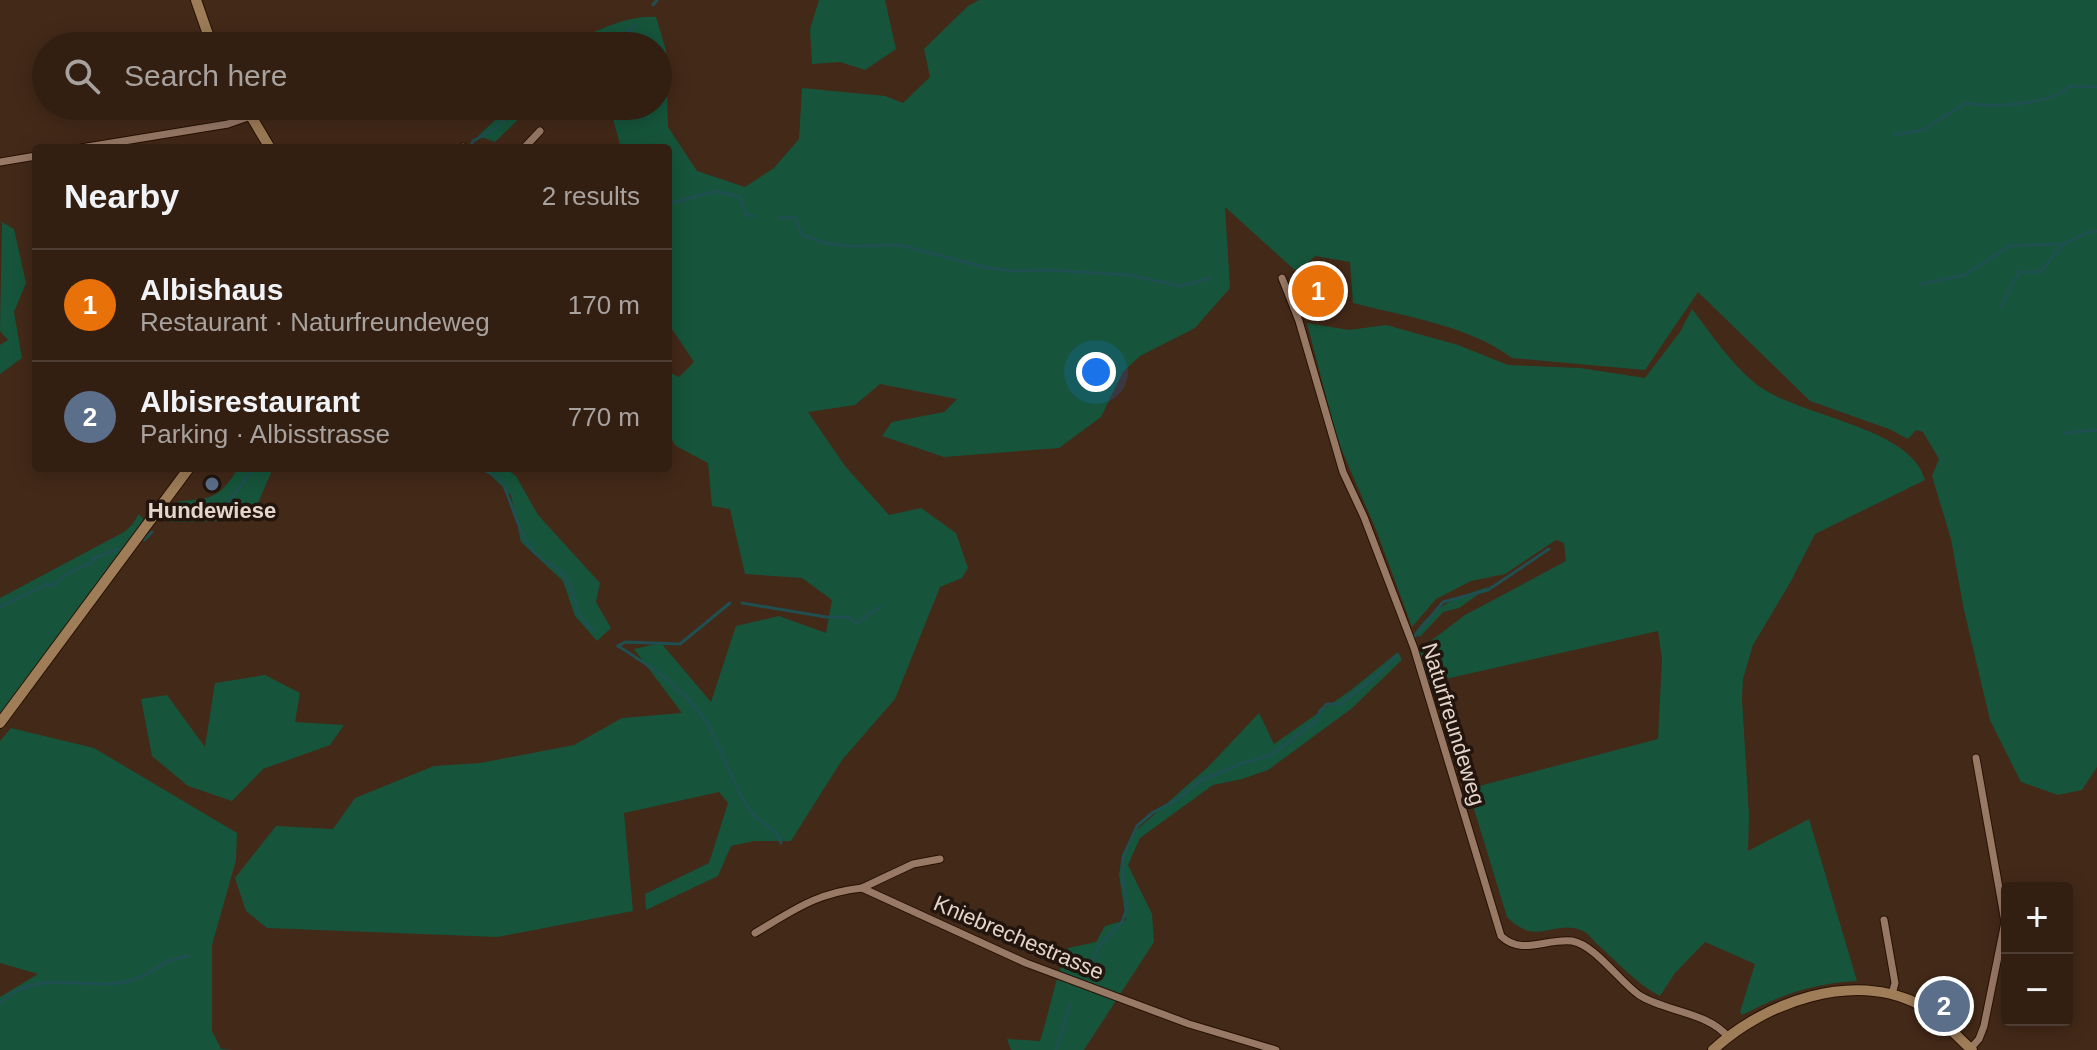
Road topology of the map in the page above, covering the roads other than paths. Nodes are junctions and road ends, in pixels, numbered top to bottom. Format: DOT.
graph roads {
  1 [pos="196,0"];
  2 [pos="207,32"];
  3 [pos="234,120"];
  4 [pos="253,120"];
  5 [pos="540,131"];
  6 [pos="106,144"];
  7 [pos="268,144"];
  8 [pos="528,144"];
  9 [pos="32,157"];
  10 [pos="0,162"];
  11 [pos="1282,278"];
  12 [pos="186,472"];
  13 [pos="0,723"];
  14 [pos="1976,758"];
  15 [pos="940,859"];
  16 [pos="862,888"];
  17 [pos="1884,920"];
  18 [pos="755,933"];
  19 [pos="1892,994"];
  20 [pos="1728,1037"];
  21 [pos="1276,1050"];
  22 [pos="1713,1050"];
  23 [pos="1971,1050"];
  1 -- 2 [label="main road"];
  3 -- 6 [label="street"];
  4 -- 7 [label="main road"];
  5 -- 8 [label="street"];
  9 -- 10 [label="street"];
  11 -- 20 [label="street, Naturfreundeweg"];
  12 -- 13 [label="main road"];
  14 -- 23 [label="street"];
  15 -- 16 [label="street"];
  16 -- 18 [label="street"];
  16 -- 21 [label="street, Kniebrechestrasse"];
  17 -- 19 [label="street"];
  19 -- 20 [label="main road"];
  19 -- 23 [label="main road"];
  20 -- 22 [label="main road"];
}
